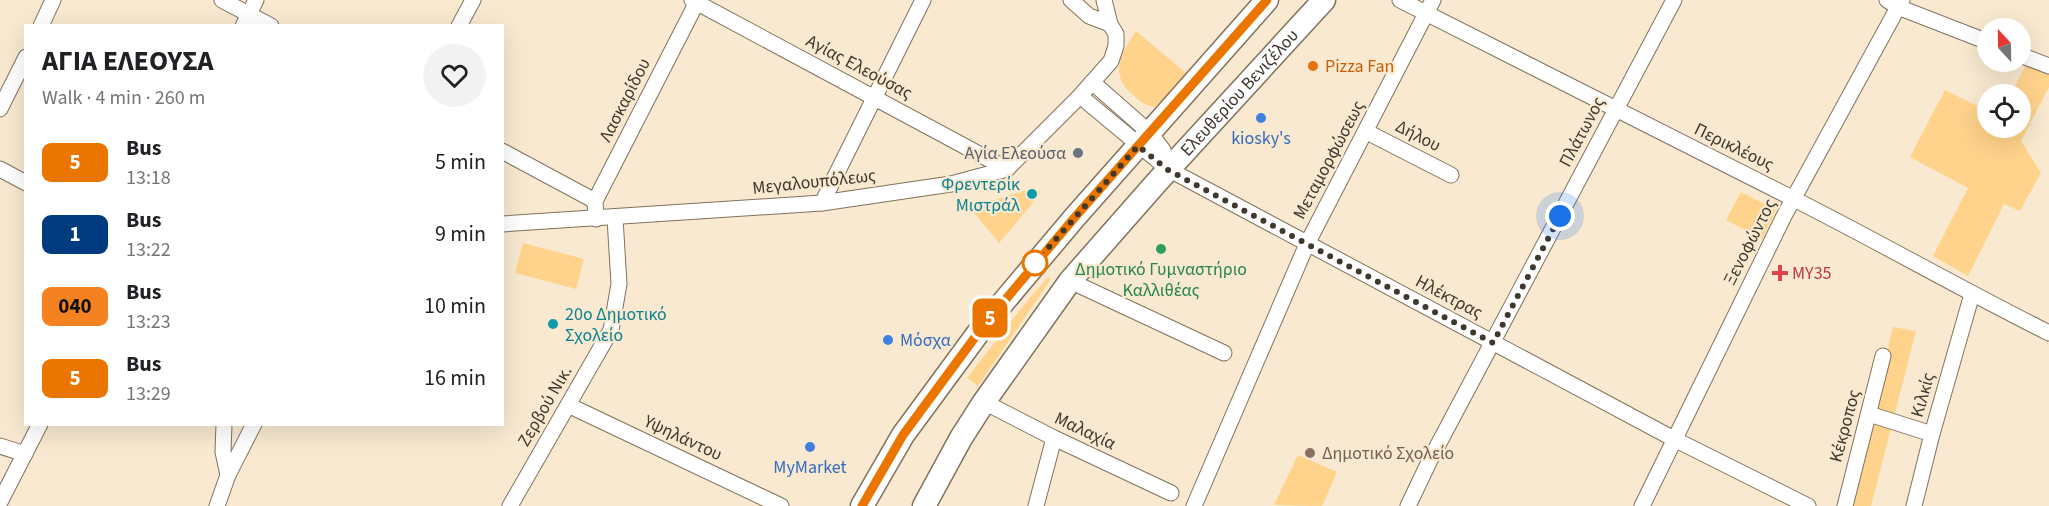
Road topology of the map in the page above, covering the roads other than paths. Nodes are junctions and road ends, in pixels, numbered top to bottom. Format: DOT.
graph roads {
  1 [pos="53,0"];
  2 [pos="222,0"];
  3 [pos="473,0"];
  4 [pos="922,0"];
  5 [pos="1071,0"];
  6 [pos="1104,0"];
  7 [pos="1267,0"];
  8 [pos="1324,0"];
  9 [pos="1400,0"];
  10 [pos="1674,0"];
  11 [pos="696,1"];
  12 [pos="1896,2"];
  13 [pos="1430,7"];
  14 [pos="249,13"];
  15 [pos="42,24"];
  16 [pos="268,24"];
  17 [pos="460,24"];
  18 [pos="1110,24"];
  19 [pos="1977,37"];
  20 [pos="2031,59"];
  21 [pos="24,61"];
  22 [pos="2049,66"];
  23 [pos="1092,82"];
  24 [pos="1080,96"];
  25 [pos="873,98"];
  26 [pos="0,109"];
  27 [pos="1615,110"];
  28 [pos="1367,132"];
  29 [pos="1144,139"];
  30 [pos="504,152"];
  31 [pos="0,169"];
  32 [pos="1007,169"];
  33 [pos="1168,170"];
  34 [pos="1451,175"];
  35 [pos="24,182"];
  36 [pos="1793,199"];
  37 [pos="595,201"];
  38 [pos="822,203"];
  39 [pos="615,218"];
  40 [pos="596,219"];
  41 [pos="504,225"];
  42 [pos="1307,243"];
  43 [pos="1070,281"];
  44 [pos="1972,294"];
  45 [pos="2049,333"];
  46 [pos="1493,343"];
  47 [pos="1224,353"];
  48 [pos="1883,357"];
  49 [pos="984,402"];
  50 [pos="568,405"];
  51 [pos="1869,414"];
  52 [pos="39,426"];
  53 [pos="224,426"];
  54 [pos="253,426"];
  55 [pos="1932,434"];
  56 [pos="1054,438"];
  57 [pos="1674,439"];
  58 [pos="0,446"];
  59 [pos="25,454"];
  60 [pos="228,474"];
  61 [pos="1171,493"];
  62 [pos="0,502"];
  63 [pos="218,506"];
  64 [pos="510,506"];
  65 [pos="781,506"];
  66 [pos="862,506"];
  67 [pos="924,506"];
  68 [pos="1036,506"];
  69 [pos="1195,506"];
  70 [pos="1408,506"];
  71 [pos="1642,506"];
  72 [pos="1808,506"];
  73 [pos="1845,506"];
  74 [pos="1914,506"];
  1 -- 15 [label="street"];
  2 -- 14 [label="street"];
  3 -- 17 [label="street"];
  4 -- 25 [label="street"];
  5 -- 18 [label="street"];
  6 -- 18 [label="street"];
  7 -- 29 [label="main road"];
  8 -- 33 [label="main road, Ελευθερίου Βενιζέλου"];
  9 -- 13 [label="street, Περικλέους"];
  10 -- 27 [label="street, Πλάτωνος"];
  11 -- 25 [label="street, Αγίας Ελεούσας"];
  11 -- 37 [label="street, Λασκαρίδου"];
  12 -- 19 [label="street"];
  12 -- 36 [label="street, Ξενοφώντος"];
  13 -- 27 [label="street, Περικλέους"];
  13 -- 28 [label="street, Μεταμορφώσεως"];
  14 -- 16 [label="street"];
  18 -- 23 [label="street"];
  20 -- 22 [label="street"];
  21 -- 26 [label="street"];
  23 -- 24 [label="street"];
  23 -- 29 [label="street"];
  24 -- 29 [label="street"];
  24 -- 32 [label="street"];
  25 -- 32 [label="street, Αγίας Ελεούσας"];
  25 -- 38 [label="street"];
  27 -- 36 [label="street, Περικλέους"];
  27 -- 46 [label="street, Πλάτωνος"];
  28 -- 34 [label="street, Δήλου"];
  28 -- 42 [label="street, Μεταμορφώσεως"];
  29 -- 33 [label="street, Ηλέκτρας"];
  29 -- 66 [label="main road"];
  30 -- 37 [label="street"];
  31 -- 35 [label="street"];
  32 -- 38 [label="street, Μεγαλουπόλεως"];
  33 -- 42 [label="street, Ηλέκτρας"];
  33 -- 43 [label="main road, Ελευθερίου Βενιζέλου"];
  36 -- 44 [label="street, Περικλέους"];
  36 -- 57 [label="street, Ξενοφώντος"];
  37 -- 40 [label="street"];
  38 -- 39 [label="street, Μεγαλουπόλεως"];
  39 -- 40 [label="street, Μεγαλουπόλεως"];
  39 -- 50 [label="street, Ζερβού Νικ."];
  40 -- 41 [label="street, Μεγαλουπόλεως"];
  42 -- 46 [label="street, Ηλέκτρας"];
  42 -- 69 [label="street, Μεταμορφώσεως"];
  43 -- 47 [label="street"];
  43 -- 49 [label="main road, Ελευθερίου Βενιζέλου"];
  44 -- 45 [label="street, Περικλέους"];
  44 -- 55 [label="street, Κιλκίς"];
  46 -- 57 [label="street, Ηλέκτρας"];
  46 -- 70 [label="street, Πλάτωνος"];
  48 -- 51 [label="street, Κέκροπος"];
  49 -- 56 [label="street, Μαλαχία"];
  49 -- 67 [label="main road, Ελευθερίου Βενιζέλου"];
  50 -- 64 [label="street, Ζερβού Νικ."];
  50 -- 65 [label="street, Υψηλάντου"];
  51 -- 55 [label="street"];
  51 -- 73 [label="street, Κέκροπος"];
  52 -- 59 [label="street"];
  53 -- 60 [label="street"];
  54 -- 60 [label="street"];
  55 -- 74 [label="street, Κιλκίς"];
  56 -- 61 [label="street, Μαλαχία"];
  56 -- 68 [label="street"];
  57 -- 71 [label="street, Ξενοφώντος"];
  57 -- 72 [label="street, Ηλέκτρας"];
  58 -- 59 [label="street"];
  59 -- 62 [label="street"];
  60 -- 63 [label="street"];
}
